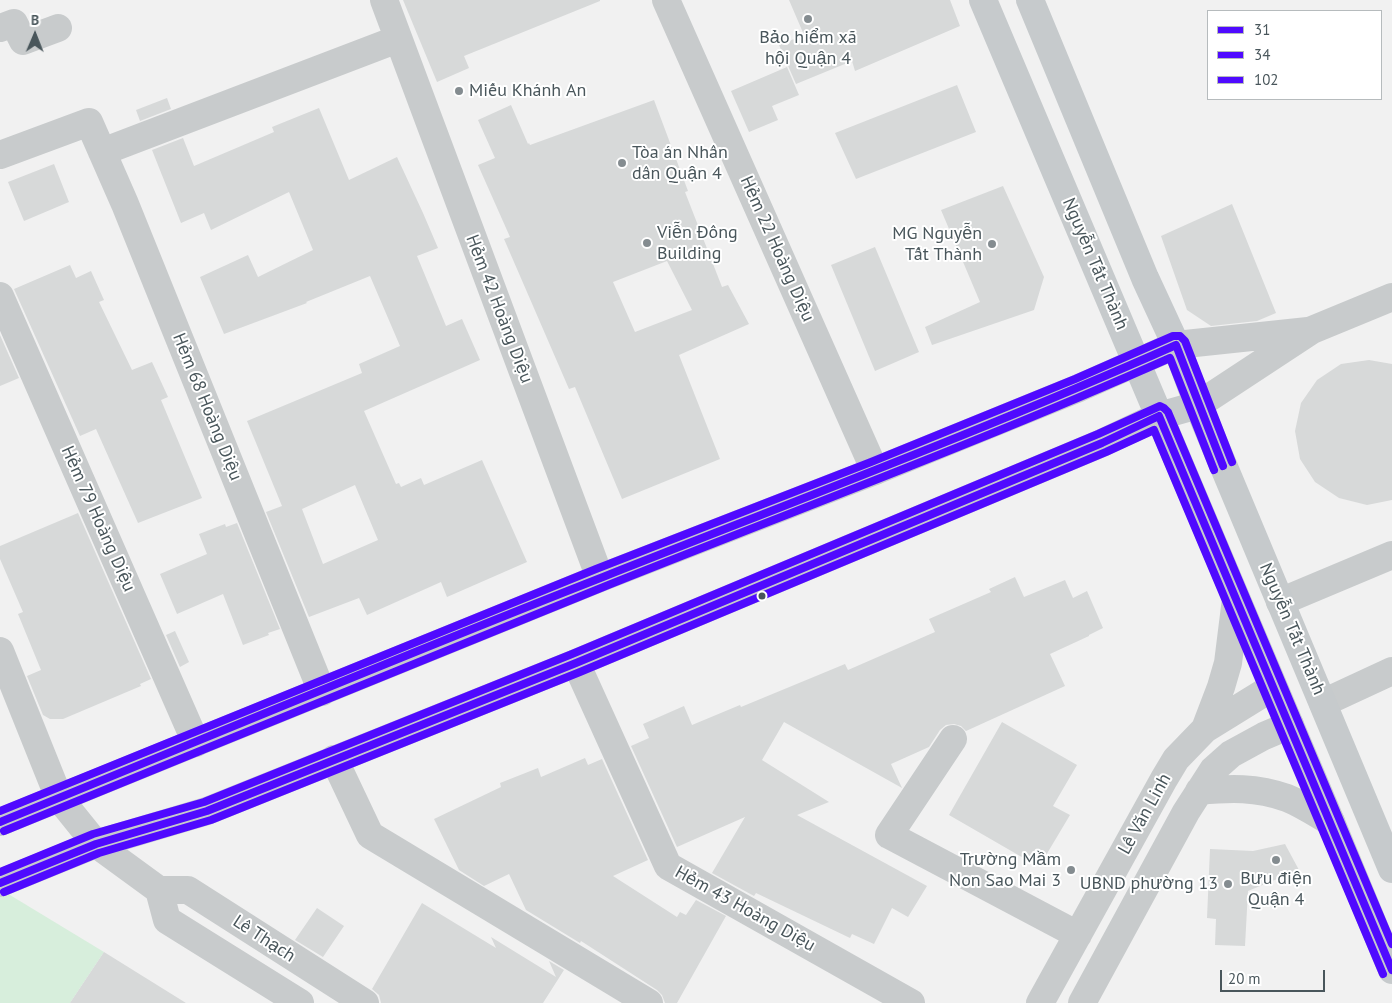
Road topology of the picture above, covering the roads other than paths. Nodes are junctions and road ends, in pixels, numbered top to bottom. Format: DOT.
graph roads {
  1 [pos="384,0"];
  2 [pos="666,0"];
  3 [pos="983,0"];
  4 [pos="1030,0"];
  5 [pos="0,28"];
  6 [pos="58,28"];
  7 [pos="398,39"];
  8 [pos="102,152"];
  9 [pos="0,154"];
  10 [pos="0,296"];
  11 [pos="1392,297"];
  12 [pos="1312,330"];
  13 [pos="1176,345"];
  14 [pos="1136,361"];
  15 [pos="1198,405"];
  16 [pos="1159,416"];
  17 [pos="875,471"];
  18 [pos="1392,555"];
  19 [pos="600,578"];
  20 [pos="1236,599"];
  21 [pos="1280,602"];
  22 [pos="0,651"];
  23 [pos="576,663"];
  24 [pos="1392,671"];
  25 [pos="1273,687"];
  26 [pos="322,692"];
  27 [pos="1323,703"];
  28 [pos="1290,725"];
  29 [pos="1205,729"];
  30 [pos="952,739"];
  31 [pos="196,743"];
  32 [pos="334,759"];
  33 [pos="1198,791"];
  34 [pos="59,798"];
  35 [pos="0,822"];
  36 [pos="1331,822"];
  37 [pos="96,844"];
  38 [pos="1392,870"];
  39 [pos="0,883"];
  40 [pos="159,890"];
  41 [pos="1078,935"];
  42 [pos="1392,970"];
  43 [pos="300,1003"];
  44 [pos="364,1003"];
  45 [pos="649,1003"];
  46 [pos="911,1003"];
  47 [pos="1040,1003"];
  48 [pos="1082,1003"];
  1 -- 7 [label="street, Hẻm 42 Hoàng Diệu"];
  2 -- 17 [label="street, Hẻm 22 Hoàng Diệu"];
  3 -- 14 [label="main road, Nguyễn Tất Thành"];
  4 -- 13 [label="main road, Nguyễn Tất Thành"];
  5 -- 6 [label="street"];
  7 -- 8 [label="street"];
  7 -- 19 [label="street, Hẻm 42 Hoàng Diệu"];
  8 -- 9 [label="street, Hẻm 68 Hoàng Diệu"];
  8 -- 26 [label="street, Hẻm 68 Hoàng Diệu"];
  10 -- 31 [label="street, Hẻm 79 Hoàng Diệu"];
  11 -- 12 [label="street"];
  12 -- 13 [label="street"];
  12 -- 15 [label="street"];
  13 -- 14 [label="main road"];
  13 -- 15 [label="main road, Nguyễn Tất Thành"];
  14 -- 16 [label="main road, Nguyễn Tất Thành"];
  14 -- 17 [label="main road"];
  15 -- 16 [label="main road"];
  15 -- 21 [label="main road, Nguyễn Tất Thành"];
  16 -- 20 [label="main road, Nguyễn Tất Thành"];
  16 -- 23 [label="main road"];
  17 -- 19 [label="main road"];
  18 -- 21 [label="street"];
  19 -- 26 [label="main road"];
  20 -- 25 [label="main road, Nguyễn Tất Thành"];
  20 -- 29 [label="street"];
  21 -- 27 [label="main road, Nguyễn Tất Thành"];
  22 -- 34 [label="street"];
  23 -- 32 [label="main road"];
  23 -- 46 [label="street, Hẻm 43 Hoàng Diệu"];
  24 -- 27 [label="street"];
  25 -- 28 [label="main road, Nguyễn Tất Thành"];
  25 -- 29 [label="street, Lê Văn Linh"];
  26 -- 31 [label="main road"];
  27 -- 38 [label="main road, Nguyễn Tất Thành"];
  28 -- 33 [label="street, Lê Văn Linh"];
  28 -- 36 [label="main road, Nguyễn Tất Thành"];
  29 -- 41 [label="street, Lê Văn Linh"];
  30 -- 41 [label="street"];
  31 -- 34 [label="main road"];
  32 -- 37 [label="main road"];
  32 -- 45 [label="street"];
  33 -- 36 [label="street"];
  33 -- 48 [label="street, Lê Văn Linh"];
  34 -- 35 [label="main road"];
  34 -- 37 [label="street"];
  36 -- 42 [label="main road, Nguyễn Tất Thành"];
  37 -- 39 [label="main road"];
  37 -- 40 [label="street"];
  40 -- 43 [label="street, Lê Thạch"];
  40 -- 44 [label="street, Lê Thạch"];
  41 -- 47 [label="street, Lê Văn Linh"];
}
